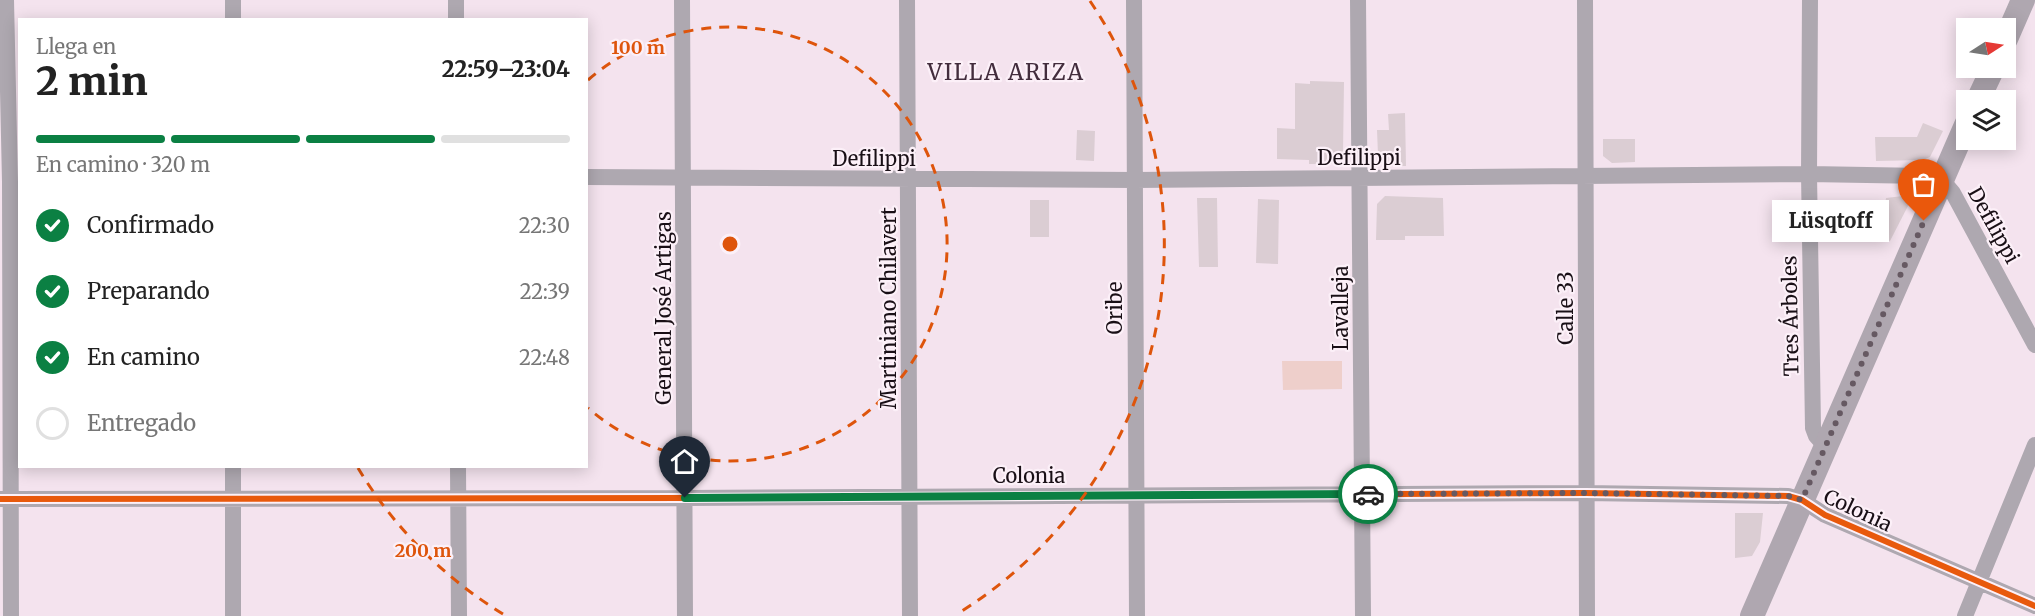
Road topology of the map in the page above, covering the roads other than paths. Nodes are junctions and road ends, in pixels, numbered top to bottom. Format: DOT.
graph roads {
  1 [pos="6,0"];
  2 [pos="233,0"];
  3 [pos="456,0"];
  4 [pos="682,0"];
  5 [pos="907,0"];
  6 [pos="1134,0"];
  7 [pos="1358,0"];
  8 [pos="1585,0"];
  9 [pos="1810,0"];
  10 [pos="2023,0"];
  11 [pos="233,18"];
  12 [pos="456,18"];
  13 [pos="2015,18"];
  14 [pos="1956,148"];
  15 [pos="1809,174"];
  16 [pos="1586,176"];
  17 [pos="588,177"];
  18 [pos="684,178"];
  19 [pos="1361,178"];
  20 [pos="909,179"];
  21 [pos="1134,180"];
  22 [pos="1942,180"];
  23 [pos="10,182"];
  24 [pos="2035,345"];
  25 [pos="1825,446"];
  26 [pos="2035,446"];
  27 [pos="233,468"];
  28 [pos="458,468"];
  29 [pos="1586,493"];
  30 [pos="1363,494"];
  31 [pos="1136,496"];
  32 [pos="908,497"];
  33 [pos="458,498"];
  34 [pos="685,498"];
  35 [pos="5,499"];
  36 [pos="233,499"];
  37 [pos="1802,500"];
  38 [pos="1979,582"];
  39 [pos="2035,606"];
  40 [pos="11,616"];
  41 [pos="233,616"];
  42 [pos="459,616"];
  43 [pos="685,616"];
  44 [pos="909,616"];
  45 [pos="1137,616"];
  46 [pos="1363,616"];
  47 [pos="1587,616"];
  48 [pos="1752,616"];
  49 [pos="1965,616"];
  1 -- 23 [label="street"];
  2 -- 11 [label="street"];
  3 -- 12 [label="street"];
  4 -- 18 [label="street, General José Artigas"];
  5 -- 20 [label="street, Martiniano Chilavert"];
  6 -- 21 [label="street, Oribe"];
  7 -- 19 [label="street, Lavalleja"];
  8 -- 16 [label="street, Calle 33"];
  9 -- 15 [label="street, Tres Árboles"];
  10 -- 13 [label="street"];
  14 -- 22 [label="street"];
  15 -- 16 [label="street, Defilippi"];
  15 -- 22 [label="street, Defilippi"];
  15 -- 25 [label="street, Tres Árboles"];
  16 -- 19 [label="street, Defilippi"];
  16 -- 29 [label="street, Calle 33"];
  17 -- 18 [label="street, Defilippi"];
  18 -- 20 [label="street, Defilippi"];
  18 -- 34 [label="street, General José Artigas"];
  19 -- 21 [label="street, Defilippi"];
  19 -- 30 [label="street, Lavalleja"];
  20 -- 21 [label="street, Defilippi"];
  20 -- 32 [label="street, Martiniano Chilavert"];
  21 -- 31 [label="street, Oribe"];
  22 -- 24 [label="street, Defilippi"];
  22 -- 25 [label="street"];
  23 -- 35 [label="street"];
  25 -- 37 [label="street"];
  26 -- 38 [label="street"];
  27 -- 36 [label="street"];
  28 -- 33 [label="street"];
  29 -- 30 [label="street, Colonia"];
  29 -- 37 [label="street, Colonia"];
  29 -- 47 [label="street, Calle 33"];
  30 -- 31 [label="street, Colonia"];
  30 -- 46 [label="street, Lavalleja"];
  31 -- 32 [label="street, Colonia"];
  31 -- 45 [label="street, Oribe"];
  32 -- 34 [label="street, Colonia"];
  32 -- 44 [label="street, Martiniano Chilavert"];
  33 -- 34 [label="street, Colonia"];
  33 -- 36 [label="street, Colonia"];
  33 -- 42 [label="street"];
  34 -- 43 [label="street, General José Artigas"];
  35 -- 36 [label="street, Colonia"];
  35 -- 40 [label="street"];
  36 -- 41 [label="street"];
  37 -- 38 [label="street, Colonia"];
  37 -- 48 [label="street"];
  38 -- 39 [label="street, Colonia"];
  38 -- 49 [label="street"];
}
